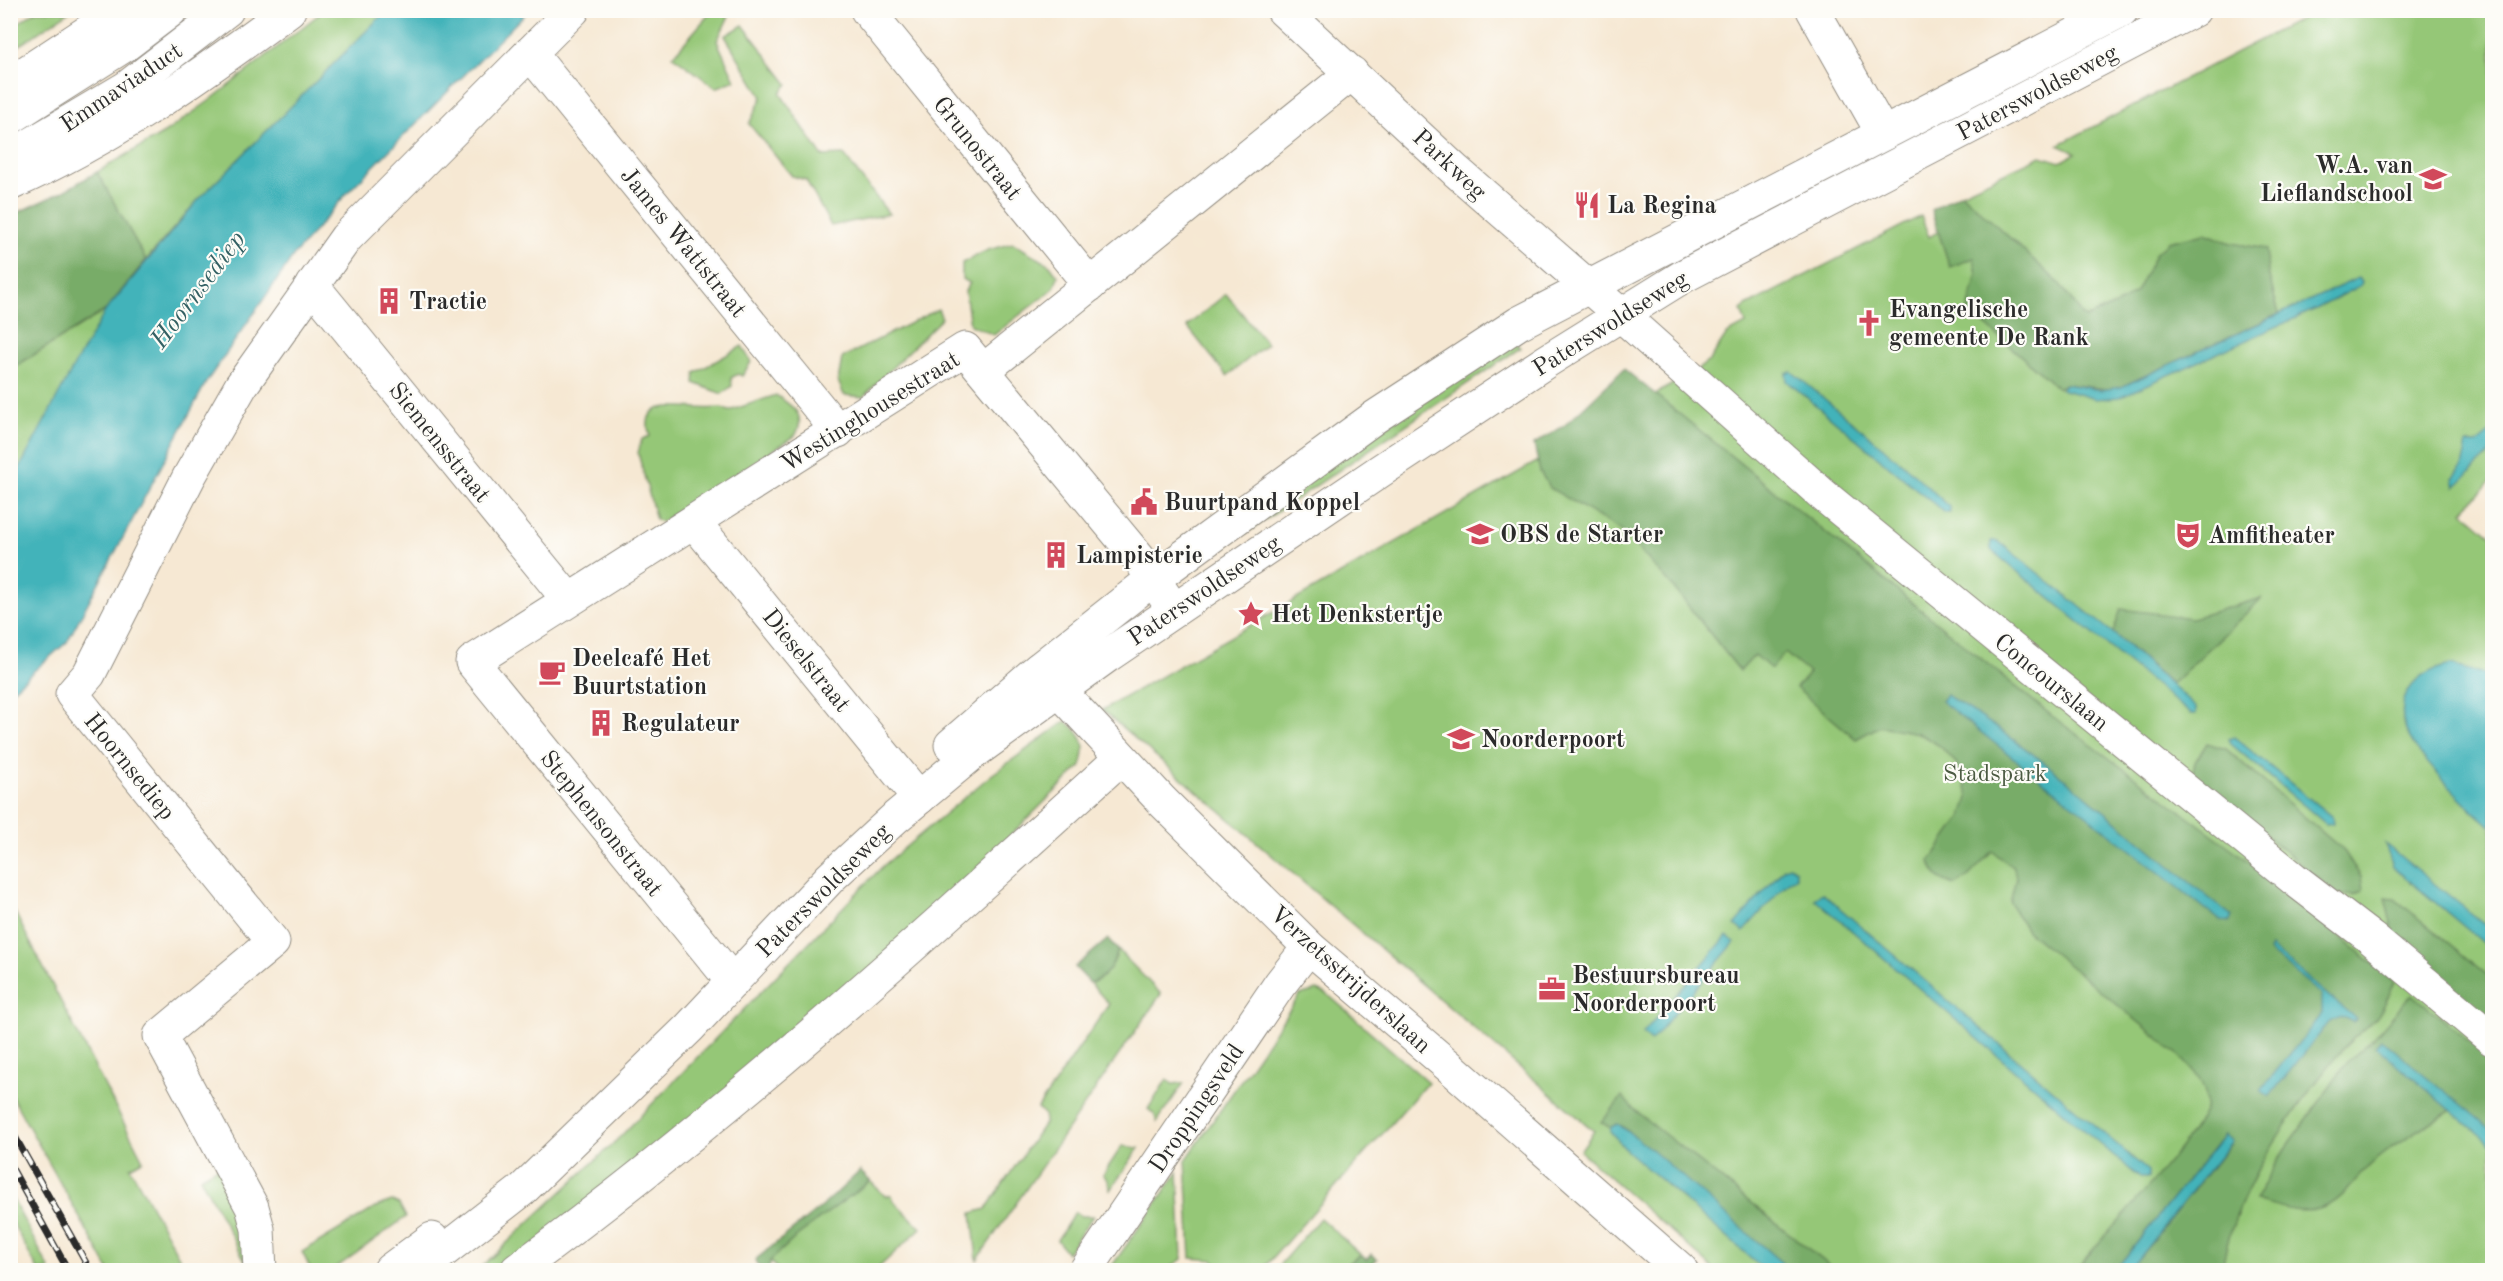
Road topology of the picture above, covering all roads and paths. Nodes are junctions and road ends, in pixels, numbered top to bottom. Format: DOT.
graph roads {
  1 [pos="121,10"];
  2 [pos="171,10"];
  3 [pos="227,10"];
  4 [pos="289,10"];
  5 [pos="573,10"];
  6 [pos="867,10"];
  7 [pos="1283,10"];
  8 [pos="1813,10"];
  9 [pos="2122,10"];
  10 [pos="2194,10"];
  11 [pos="531,53"];
  12 [pos="1352,73"];
  13 [pos="10,83"];
  14 [pos="10,118"];
  15 [pos="1883,135"];
  16 [pos="10,157"];
  17 [pos="10,184"];
  18 [pos="312,285"];
  19 [pos="1090,285"];
  20 [pos="1587,287"];
  21 [pos="1620,315"];
  22 [pos="984,370"];
  23 [pos="838,431"];
  24 [pos="694,522"];
  25 [pos="1153,579"];
  26 [pos="568,599"];
  27 [pos="1174,610"];
  28 [pos="472,662"];
  29 [pos="1049,680"];
  30 [pos="1121,758"];
  31 [pos="913,791"];
  32 [pos="1309,947"];
  33 [pos="726,973"];
  34 [pos="2493,1039"];
  35 [pos="260,1270"];
  36 [pos="390,1270"];
  37 [pos="419,1270"];
  38 [pos="517,1270"];
  39 [pos="1086,1270"];
  40 [pos="1680,1270"];
  1 -- 13 [label="street"];
  2 -- 14 [label="street, Emmaviaduct"];
  3 -- 16 [label="street, Emmaviaduct"];
  4 -- 17 [label="street"];
  5 -- 11 [label="street, Hoornsediep"];
  6 -- 19 [label="street, Grunostraat"];
  7 -- 12 [label="street, Parkweg"];
  8 -- 15 [label="street"];
  9 -- 15 [label="street, Paterswoldseweg"];
  10 -- 21 [label="street, Paterswoldseweg"];
  11 -- 18 [label="street, Hoornsediep"];
  11 -- 23 [label="street, James Wattstraat"];
  12 -- 19 [label="street, Westinghousestraat"];
  12 -- 20 [label="street, Parkweg"];
  15 -- 20 [label="street, Paterswoldseweg"];
  18 -- 26 [label="street, Siemensstraat"];
  18 -- 35 [label="street, Hoornsediep"];
  19 -- 22 [label="street, Westinghousestraat"];
  20 -- 21 [label="street, Parkweg"];
  20 -- 25 [label="street, Paterswoldseweg"];
  21 -- 27 [label="street, Paterswoldseweg"];
  21 -- 34 [label="street, Concourslaan"];
  22 -- 23 [label="street, Westinghousestraat"];
  22 -- 25 [label="street"];
  23 -- 24 [label="street, Westinghousestraat"];
  24 -- 26 [label="street, Westinghousestraat"];
  24 -- 31 [label="street, Dieselstraat"];
  25 -- 27 [label="street"];
  25 -- 29 [label="street, Paterswoldseweg"];
  26 -- 28 [label="street, Westinghousestraat"];
  27 -- 29 [label="street, Paterswoldseweg"];
  28 -- 33 [label="street, Stephensonstraat"];
  29 -- 30 [label="street, Verzetsstrijderslaan"];
  29 -- 31 [label="street, Paterswoldseweg"];
  30 -- 32 [label="street, Verzetsstrijderslaan"];
  30 -- 38 [label="street"];
  31 -- 33 [label="street, Paterswoldseweg"];
  32 -- 39 [label="street, Droppingsveld"];
  32 -- 40 [label="street, Verzetsstrijderslaan"];
  33 -- 36 [label="street, Paterswoldseweg"];
  33 -- 37 [label="street, Paterswoldseweg"];
}
